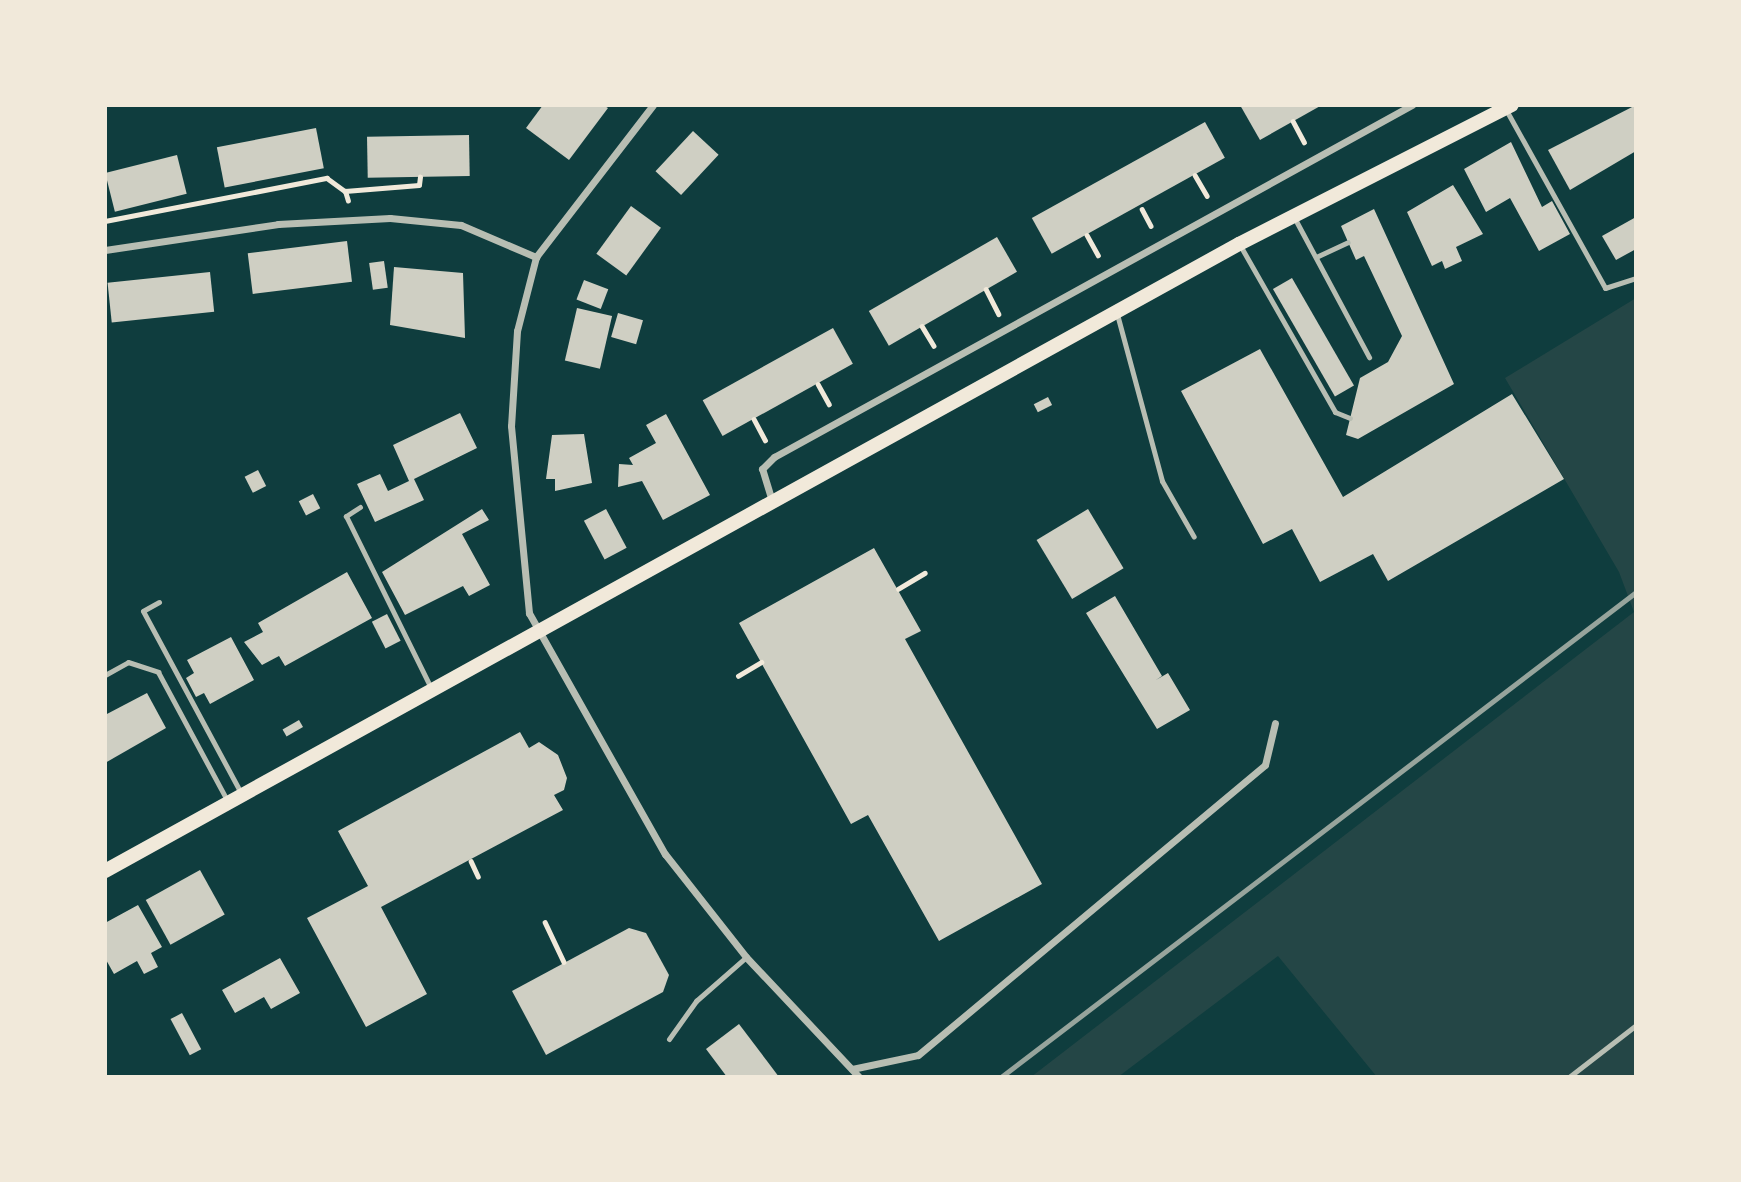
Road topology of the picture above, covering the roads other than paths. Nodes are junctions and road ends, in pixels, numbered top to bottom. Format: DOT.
graph roads {
  1 [pos="653,105"];
  2 [pos="1412,105"];
  3 [pos="1509,107"];
  4 [pos="1294,216"];
  5 [pos="1348,242"];
  6 [pos="1239,244"];
  7 [pos="105,250"];
  8 [pos="536,257"];
  9 [pos="1316,257"];
  10 [pos="1636,278"];
  11 [pos="1117,311"];
  12 [pos="1369,357"];
  13 [pos="1350,418"];
  14 [pos="772,501"];
  15 [pos="360,507"];
  16 [pos="1194,537"];
  17 [pos="159,602"];
  18 [pos="541,633"];
  19 [pos="105,675"];
  20 [pos="433,691"];
  21 [pos="1275,723"];
  22 [pos="234,797"];
  23 [pos="105,871"];
  24 [pos="746,957"];
  25 [pos="1636,1025"];
  26 [pos="669,1039"];
  27 [pos="852,1069"];
  28 [pos="859,1077"];
  29 [pos="1569,1077"];
  1 -- 8 [label="street"];
  2 -- 14 [label="street"];
  3 -- 4 [label="main road"];
  3 -- 10 [label="lane"];
  4 -- 6 [label="main road"];
  4 -- 9 [label="lane"];
  5 -- 9 [label="lane"];
  6 -- 11 [label="main road"];
  6 -- 13 [label="lane"];
  7 -- 8 [label="street"];
  8 -- 18 [label="street"];
  9 -- 12 [label="lane"];
  11 -- 14 [label="main road"];
  11 -- 16 [label="lane"];
  14 -- 18 [label="main road"];
  15 -- 20 [label="lane"];
  17 -- 22 [label="lane"];
  18 -- 20 [label="main road"];
  18 -- 24 [label="street"];
  19 -- 22 [label="lane"];
  20 -- 22 [label="main road"];
  21 -- 27 [label="street"];
  22 -- 23 [label="main road"];
  24 -- 26 [label="lane"];
  24 -- 27 [label="street"];
  25 -- 29 [label="lane"];
  27 -- 28 [label="street"];
}
